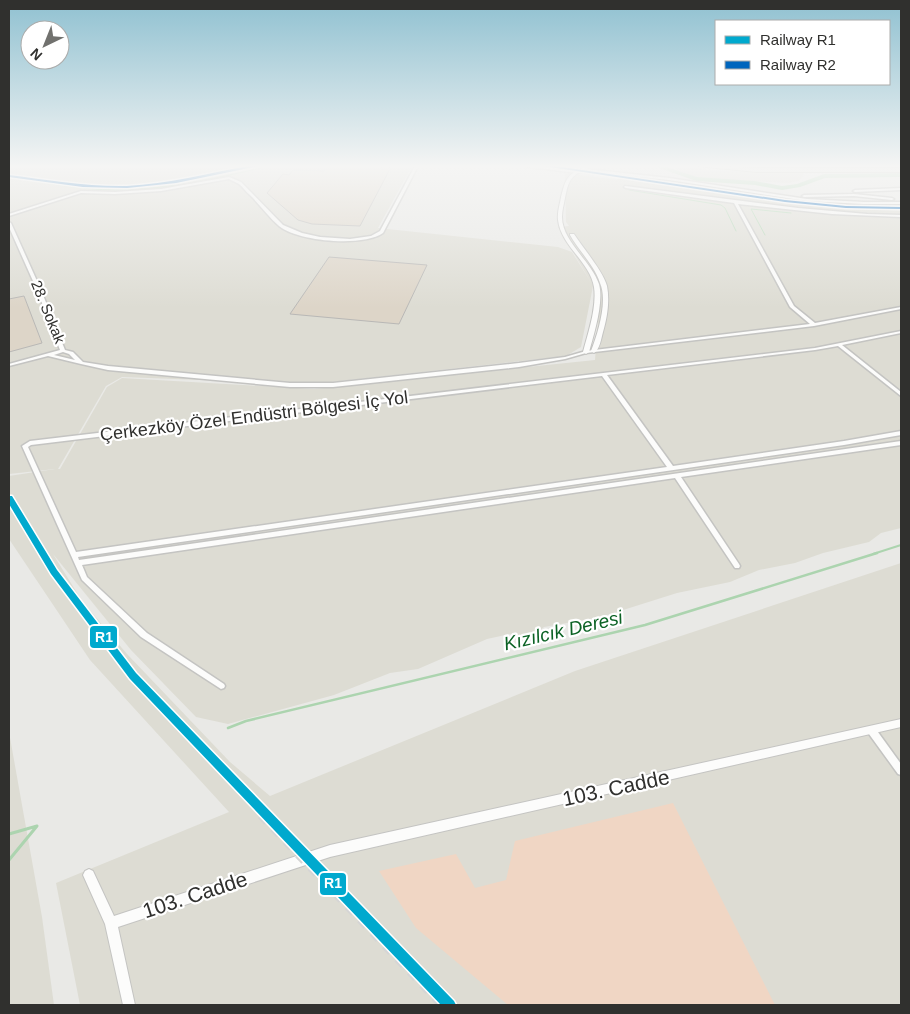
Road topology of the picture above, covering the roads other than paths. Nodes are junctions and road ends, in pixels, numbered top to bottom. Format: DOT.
graph roads {
  1 [pos="270,213"];
  2 [pos="392,213"];
  3 [pos="561,213"];
  4 [pos="742,213"];
  5 [pos="875,213"];
  6 [pos="901,214"];
  7 [pos="9,223"];
  8 [pos="563,228"];
  9 [pos="901,308"];
  10 [pos="814,325"];
  11 [pos="901,332"];
  12 [pos="838,344"];
  13 [pos="63,351"];
  14 [pos="594,351"];
  15 [pos="586,352"];
  16 [pos="49,354"];
  17 [pos="81,363"];
  18 [pos="9,364"];
  19 [pos="603,374"];
  20 [pos="901,394"];
  21 [pos="901,433"];
  22 [pos="901,443"];
  23 [pos="671,468"];
  24 [pos="677,476"];
  25 [pos="74,555"];
  26 [pos="78,563"];
  27 [pos="737,566"];
  28 [pos="220,686"];
  29 [pos="901,723"];
  30 [pos="872,731"];
  31 [pos="901,771"];
  32 [pos="89,875"];
  33 [pos="111,923"];
  34 [pos="128,1005"];
  1 -- 2 [label="street"];
  3 -- 8 [label="street"];
  4 -- 10 [label="street"];
  5 -- 6 [label="street"];
  7 -- 13 [label="street, 28. Sokak"];
  8 -- 14 [label="street"];
  8 -- 15 [label="street"];
  9 -- 10 [label="street"];
  10 -- 14 [label="street"];
  11 -- 12 [label="street, Çerkezköy Özel Endüstri Bölgesi İç Yol"];
  12 -- 19 [label="street, Çerkezköy Özel Endüstri Bölgesi İç Yol"];
  12 -- 20 [label="street"];
  13 -- 16 [label="street, 28. Sokak"];
  13 -- 17 [label="street"];
  14 -- 15 [label="street"];
  15 -- 17 [label="street"];
  16 -- 17 [label="street"];
  16 -- 18 [label="street, 28. Sokak"];
  19 -- 23 [label="street"];
  19 -- 25 [label="street, Çerkezköy Özel Endüstri Bölgesi İç Yol"];
  21 -- 23 [label="street"];
  22 -- 24 [label="street"];
  23 -- 25 [label="street"];
  24 -- 26 [label="street"];
  24 -- 27 [label="street"];
  25 -- 26 [label="street, Çerkezköy Özel Endüstri Bölgesi İç Yol"];
  26 -- 28 [label="street, Çerkezköy Özel Endüstri Bölgesi İç Yol"];
  29 -- 30 [label="street, 103. Cadde"];
  30 -- 31 [label="street"];
  30 -- 33 [label="street, 103. Cadde"];
  32 -- 33 [label="street"];
  33 -- 34 [label="street"];
}
